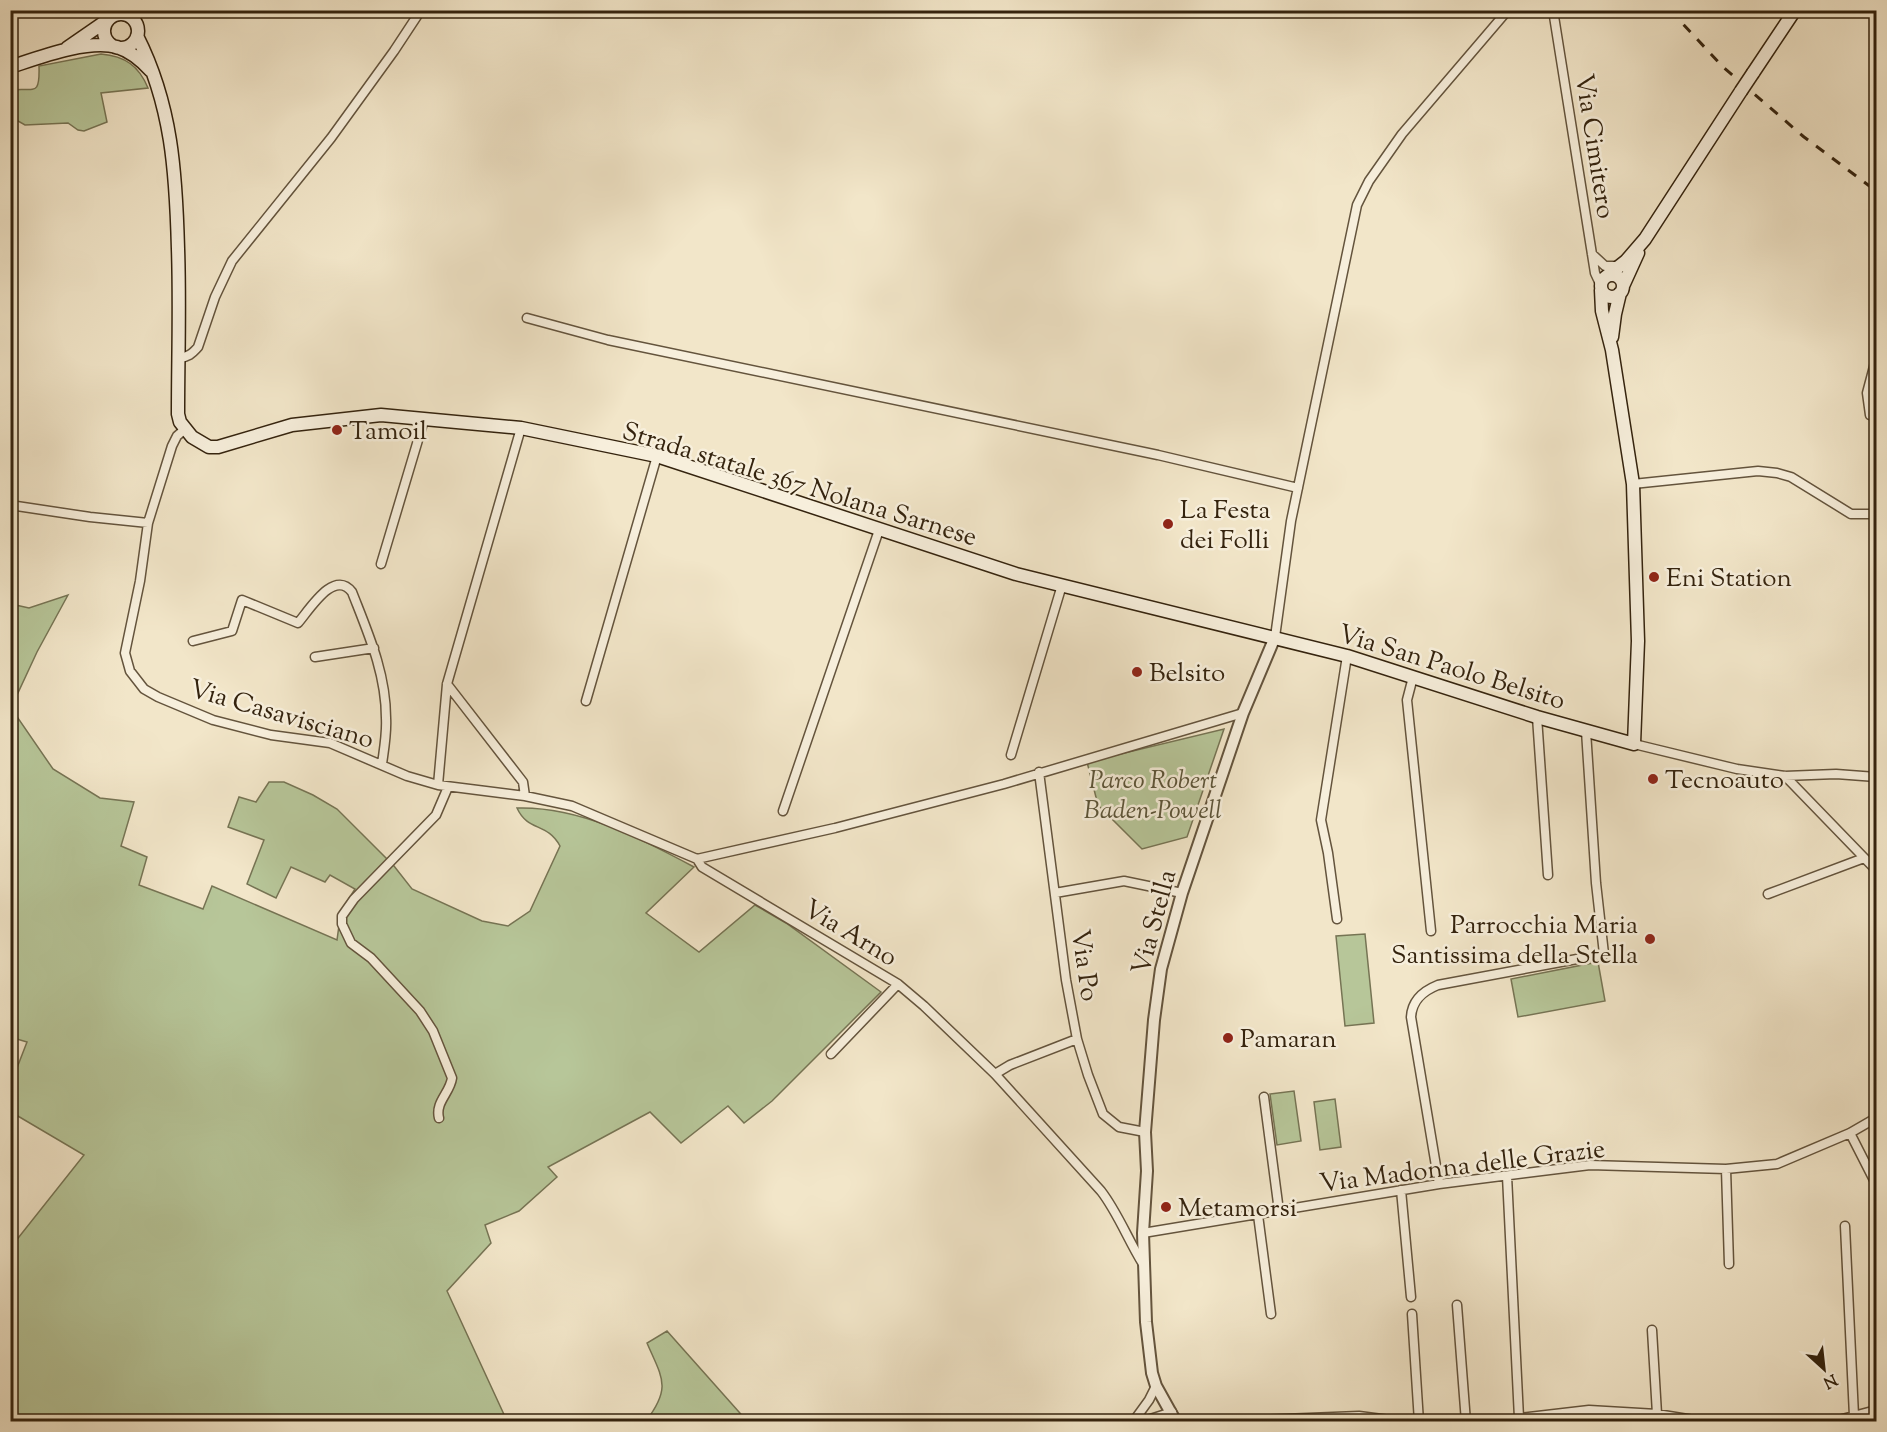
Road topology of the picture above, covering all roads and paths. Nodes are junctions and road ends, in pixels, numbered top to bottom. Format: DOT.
graph roads {
  1 [pos="421,10"];
  2 [pos="1508,10"];
  3 [pos="1553,10"];
  4 [pos="1794,10"];
  5 [pos="112,15"];
  6 [pos="132,15"];
  7 [pos="137,36"];
  8 [pos="117,47"];
  9 [pos="66,49"];
  10 [pos="10,67"];
  11 [pos="153,74"];
  12 [pos="1645,239"];
  13 [pos="1592,254"];
  14 [pos="1622,265"];
  15 [pos="1603,284"];
  16 [pos="1622,290"];
  17 [pos="527,318"];
  18 [pos="1612,351"];
  19 [pos="179,358"];
  20 [pos="1876,359"];
  21 [pos="1876,414"];
  22 [pos="424,420"];
  23 [pos="521,428"];
  24 [pos="185,429"];
  25 [pos="657,456"];
  26 [pos="1633,484"];
  27 [pos="1298,488"];
  28 [pos="10,505"];
  29 [pos="1876,514"];
  30 [pos="148,523"];
  31 [pos="879,530"];
  32 [pos="381,564"];
  33 [pos="1016,574"];
  34 [pos="1062,585"];
  35 [pos="1275,637"];
  36 [pos="193,641"];
  37 [pos="374,648"];
  38 [pos="1347,656"];
  39 [pos="315,657"];
  40 [pos="1413,677"];
  41 [pos="447,684"];
  42 [pos="586,701"];
  43 [pos="1243,713"];
  44 [pos="1537,717"];
  45 [pos="1586,731"];
  46 [pos="1634,744"];
  47 [pos="1011,755"];
  48 [pos="382,764"];
  49 [pos="1040,772"];
  50 [pos="1785,776"];
  51 [pos="1876,777"];
  52 [pos="438,785"];
  53 [pos="448,787"];
  54 [pos="525,796"];
  55 [pos="783,811"];
  56 [pos="1864,858"];
  57 [pos="698,859"];
  58 [pos="1876,870"];
  59 [pos="1548,875"];
  60 [pos="1055,893"];
  61 [pos="1182,893"];
  62 [pos="1768,894"];
  63 [pos="1337,919"];
  64 [pos="1431,931"];
  65 [pos="898,984"];
  66 [pos="1077,1040"];
  67 [pos="831,1054"];
  68 [pos="995,1074"];
  69 [pos="1264,1097"];
  70 [pos="439,1118"];
  71 [pos="1876,1118"];
  72 [pos="1145,1132"];
  73 [pos="1850,1133"];
  74 [pos="1726,1169"];
  75 [pos="1507,1176"];
  76 [pos="1438,1184"];
  77 [pos="1876,1184"];
  78 [pos="1401,1190"];
  79 [pos="1279,1211"];
  80 [pos="1258,1215"];
  81 [pos="1845,1227"];
  82 [pos="1143,1233"];
  83 [pos="1143,1264"];
  84 [pos="1729,1264"];
  85 [pos="1411,1297"];
  86 [pos="1457,1305"];
  87 [pos="1271,1314"];
  88 [pos="1412,1314"];
  89 [pos="1652,1330"];
  90 [pos="1156,1386"];
  91 [pos="1876,1410"];
  92 [pos="1658,1414"];
  93 [pos="1854,1416"];
  94 [pos="1174,1417"];
  95 [pos="1519,1418"];
  96 [pos="1238,1421"];
  97 [pos="1133,1422"];
  98 [pos="1141,1422"];
  99 [pos="1211,1422"];
  100 [pos="1405,1422"];
  101 [pos="1419,1422"];
  102 [pos="1466,1422"];
  103 [pos="1485,1422"];
  104 [pos="1706,1422"];
  105 [pos="1831,1422"];
  1 -- 19 [label="street"];
  2 -- 27 [label="street"];
  3 -- 13 [label="street, Via Cimitero"];
  4 -- 12 [label="main road, bridge"];
  5 -- 6 [label="main road"];
  5 -- 8 [label="main road"];
  5 -- 9 [label="main road"];
  6 -- 7 [label="main road"];
  7 -- 8 [label="main road"];
  7 -- 11 [label="main road"];
  8 -- 9 [label="main road"];
  8 -- 11 [label="main road"];
  9 -- 10 [label="main road"];
  11 -- 19 [label="main road"];
  12 -- 14 [label="main road"];
  12 -- 16 [label="main road"];
  13 -- 14 [label="street"];
  13 -- 15 [label="street, Via Cimitero"];
  14 -- 15 [label="main road"];
  15 -- 16 [label="main road"];
  15 -- 16 [label="main road"];
  15 -- 18 [label="main road"];
  16 -- 18 [label="main road"];
  17 -- 27 [label="street"];
  18 -- 26 [label="main road"];
  19 -- 24 [label="main road"];
  20 -- 21 [label="street"];
  22 -- 23 [label="main road, Strada statale 367 Nolana Sarnese"];
  22 -- 24 [label="main road, Strada statale 367 Nolana Sarnese"];
  22 -- 32 [label="street"];
  23 -- 25 [label="main road, Strada statale 367 Nolana Sarnese"];
  23 -- 41 [label="street"];
  24 -- 30 [label="street, Via Casavisciano"];
  25 -- 31 [label="main road, Strada statale 367 Nolana Sarnese"];
  25 -- 42 [label="street"];
  26 -- 29 [label="street"];
  26 -- 46 [label="main road"];
  27 -- 35 [label="street"];
  28 -- 30 [label="street"];
  30 -- 48 [label="street, Via Casavisciano"];
  31 -- 33 [label="main road, Strada statale 367 Nolana Sarnese"];
  31 -- 55 [label="street"];
  33 -- 34 [label="main road, Via San Paolo Belsito"];
  34 -- 35 [label="main road, Via San Paolo Belsito"];
  34 -- 47 [label="street"];
  35 -- 38 [label="main road, Via San Paolo Belsito"];
  35 -- 43 [label="street, Via Stella"];
  36 -- 37 [label="street"];
  37 -- 39 [label="street"];
  37 -- 48 [label="street"];
  38 -- 40 [label="main road, Via San Paolo Belsito"];
  38 -- 63 [label="street"];
  40 -- 44 [label="main road, Via San Paolo Belsito"];
  40 -- 64 [label="street"];
  41 -- 52 [label="street"];
  41 -- 54 [label="street"];
  43 -- 49 [label="street"];
  43 -- 61 [label="street, Via Stella"];
  44 -- 45 [label="main road, Via San Paolo Belsito"];
  44 -- 59 [label="street"];
  45 -- 46 [label="main road, Via San Paolo Belsito"];
  45 -- 76 [label="street"];
  46 -- 50 [label="street, Via San Paolo Belsito"];
  48 -- 52 [label="street, Via Casavisciano"];
  49 -- 57 [label="street"];
  49 -- 60 [label="street, Via Po"];
  50 -- 51 [label="street, Via San Paolo Belsito"];
  50 -- 56 [label="street"];
  52 -- 53 [label="street, Via Arno"];
  53 -- 54 [label="street, Via Arno"];
  53 -- 70 [label="street"];
  54 -- 57 [label="street, Via Arno"];
  56 -- 58 [label="street"];
  56 -- 62 [label="street"];
  57 -- 65 [label="street, Via Arno"];
  60 -- 61 [label="street"];
  60 -- 66 [label="street, Via Po"];
  61 -- 72 [label="street, Via Stella"];
  65 -- 67 [label="street"];
  65 -- 68 [label="street, Via Arno"];
  66 -- 68 [label="street"];
  66 -- 72 [label="street, Via Po"];
  68 -- 83 [label="street, Via Arno"];
  69 -- 79 [label="street"];
  71 -- 73 [label="street, Via Madonna delle Grazie"];
  72 -- 82 [label="street, Via Stella"];
  73 -- 74 [label="street, Via Madonna delle Grazie"];
  73 -- 77 [label="street"];
  74 -- 75 [label="street, Via Madonna delle Grazie"];
  74 -- 84 [label="street"];
  75 -- 76 [label="street, Via Madonna delle Grazie"];
  75 -- 95 [label="street"];
  76 -- 78 [label="street, Via Madonna delle Grazie"];
  78 -- 79 [label="street, Via Madonna delle Grazie"];
  78 -- 85 [label="street"];
  79 -- 80 [label="street, Via Madonna delle Grazie"];
  80 -- 82 [label="street, Via Madonna delle Grazie"];
  80 -- 87 [label="street"];
  81 -- 93 [label="street"];
  82 -- 83 [label="street, Via Stella"];
  83 -- 90 [label="street"];
  86 -- 102 [label="street"];
  88 -- 101 [label="street"];
  89 -- 92 [label="street"];
  90 -- 94 [label="street"];
  90 -- 97 [label="street"];
  91 -- 93 [label="street"];
  92 -- 95 [label="street"];
  92 -- 104 [label="street"];
  93 -- 105 [label="street"];
  94 -- 98 [label="street"];
  95 -- 103 [label="street"];
  96 -- 99 [label="street"];
  96 -- 100 [label="street"];
}
